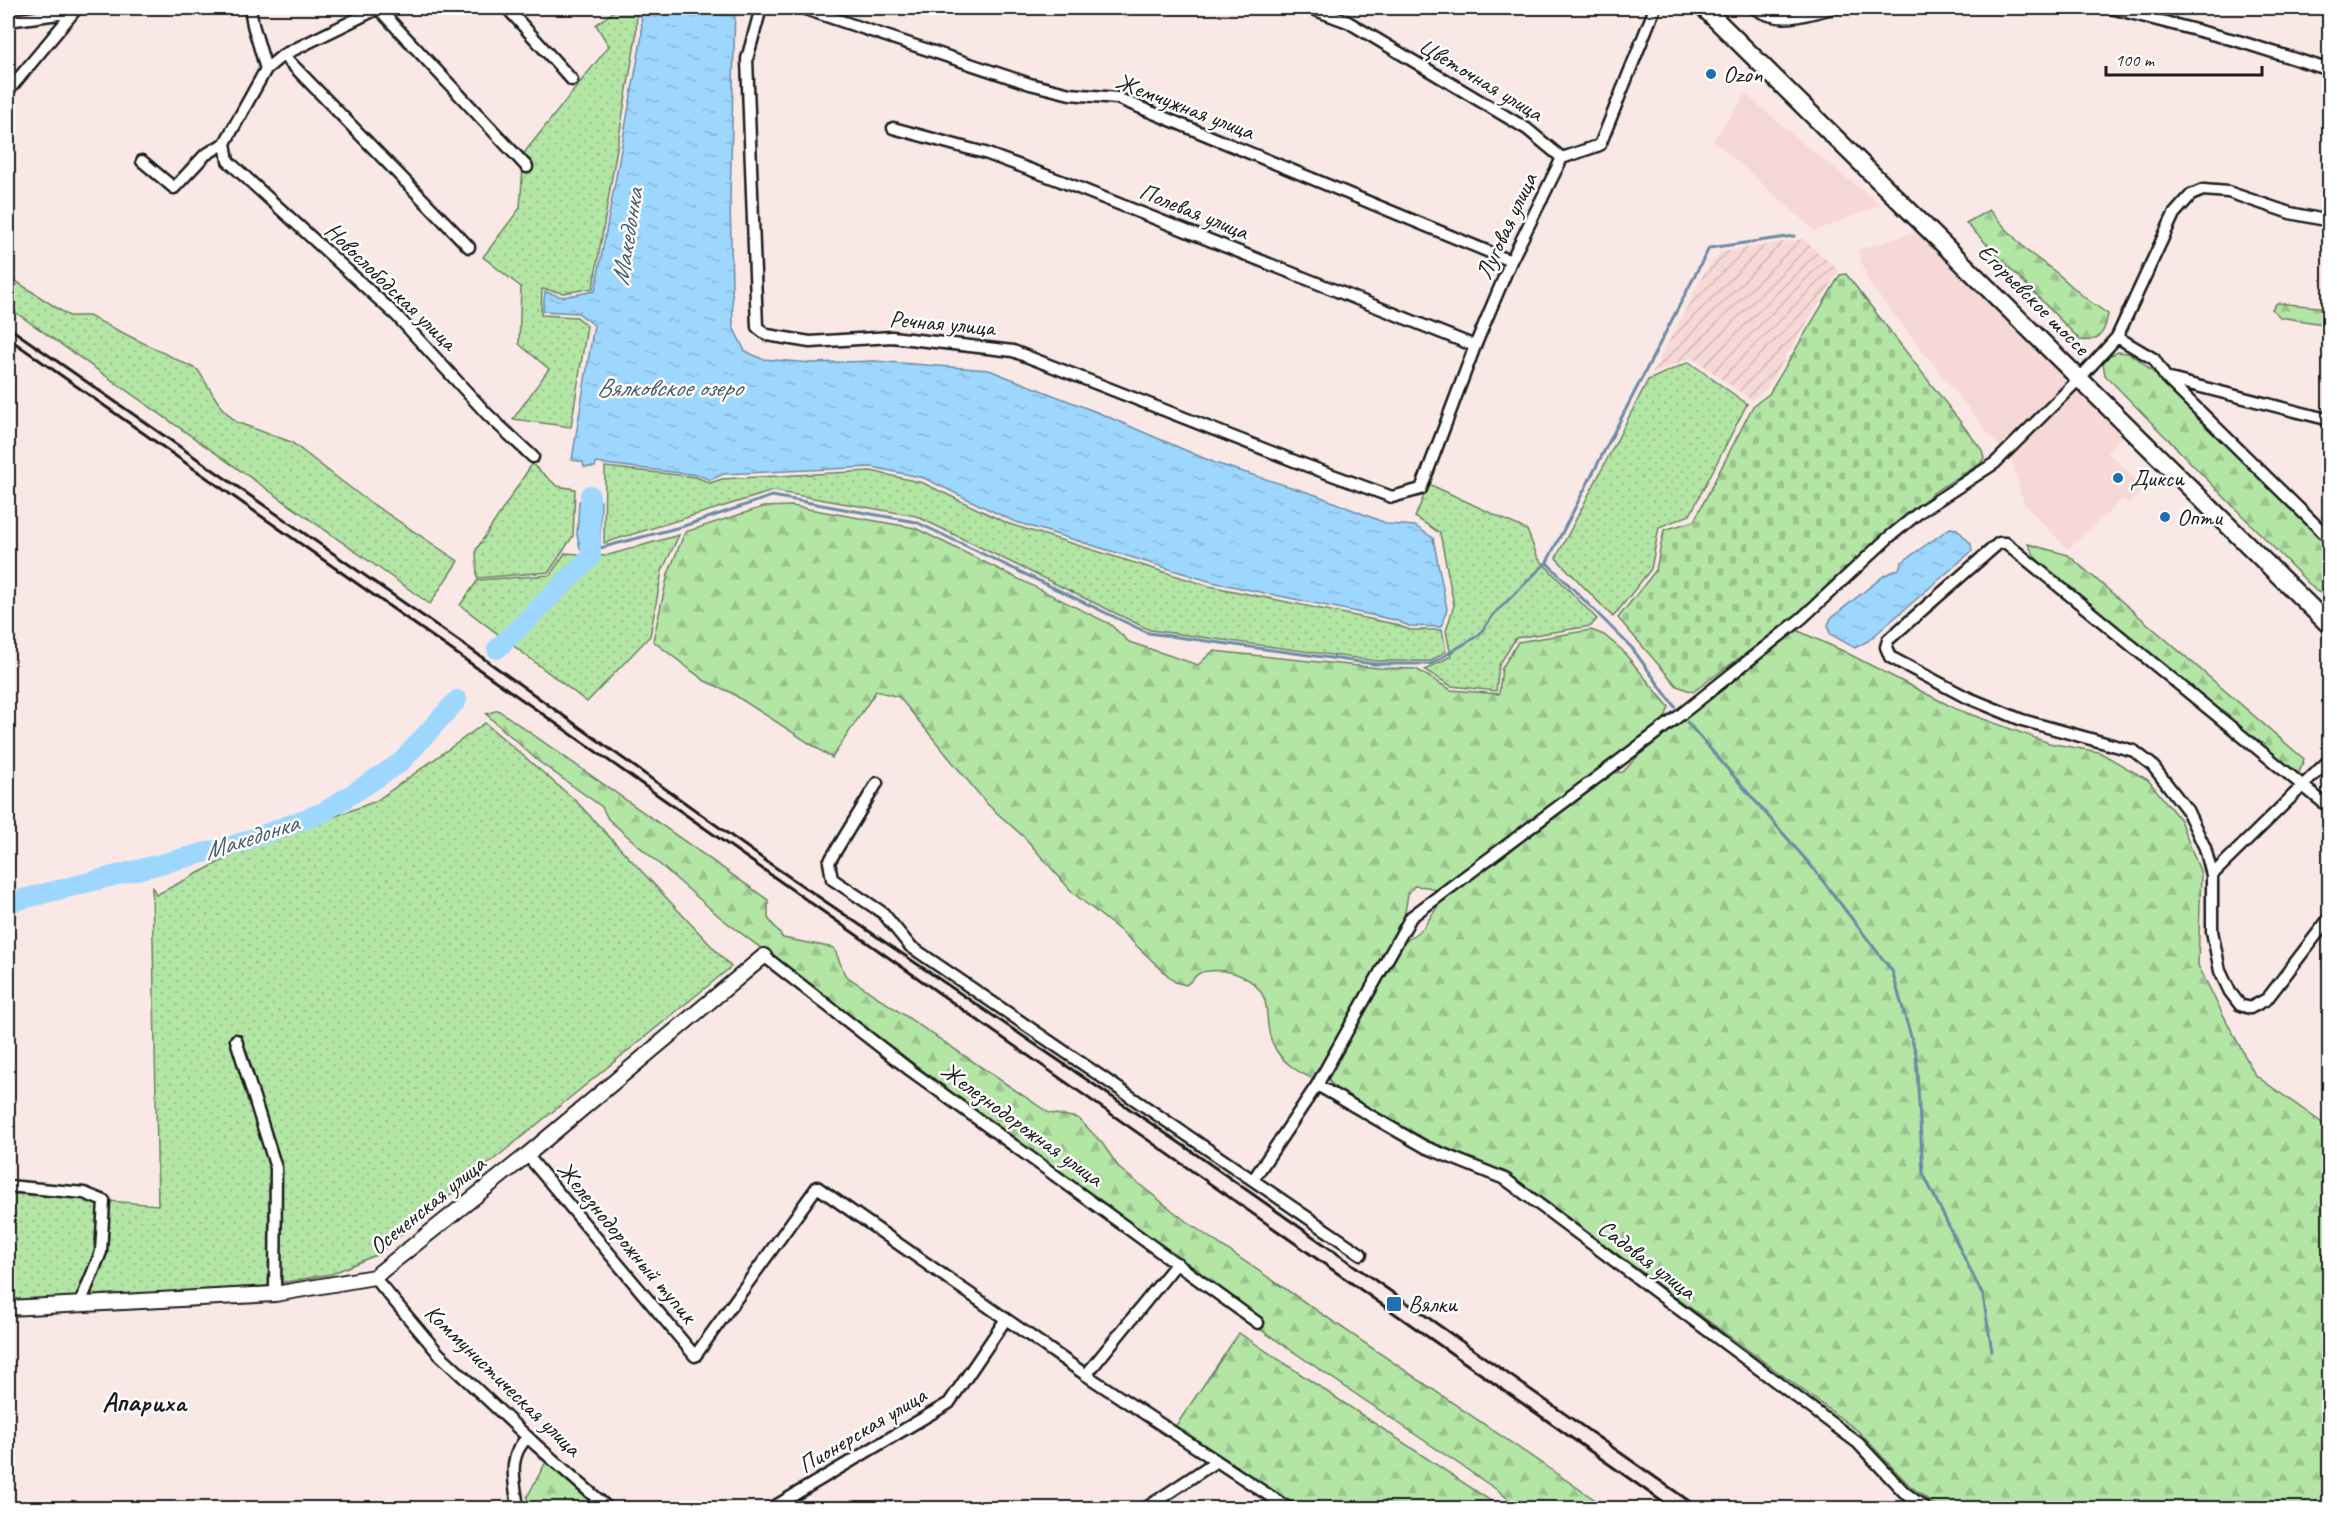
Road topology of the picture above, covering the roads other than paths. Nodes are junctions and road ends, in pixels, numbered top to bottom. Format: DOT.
graph roads {
  1 [pos="250,8"];
  2 [pos="379,8"];
  3 [pos="507,8"];
  4 [pos="762,8"];
  5 [pos="802,8"];
  6 [pos="1310,8"];
  7 [pos="1655,8"];
  8 [pos="1704,8"];
  9 [pos="1754,8"];
  10 [pos="1834,8"];
  11 [pos="2110,8"];
  12 [pos="75,10"];
  13 [pos="8,21"];
  14 [pos="283,56"];
  15 [pos="266,69"];
  16 [pos="2330,70"];
  17 [pos="572,80"];
  18 [pos="8,91"];
  19 [pos="893,128"];
  20 [pos="225,143"];
  21 [pos="1562,158"];
  22 [pos="142,161"];
  23 [pos="527,167"];
  24 [pos="2330,221"];
  25 [pos="469,247"];
  26 [pos="1511,261"];
  27 [pos="2117,337"];
  28 [pos="1475,346"];
  29 [pos="2080,378"];
  30 [pos="2166,378"];
  31 [pos="2330,420"];
  32 [pos="533,456"];
  33 [pos="1421,489"];
  34 [pos="2330,539"];
  35 [pos="2330,626"];
  36 [pos="2330,759"];
  37 [pos="877,783"];
  38 [pos="2302,785"];
  39 [pos="2330,808"];
  40 [pos="2212,875"];
  41 [pos="2330,917"];
  42 [pos="764,956"];
  43 [pos="236,1040"];
  44 [pos="1317,1085"];
  45 [pos="527,1155"];
  46 [pos="1253,1180"];
  47 [pos="8,1186"];
  48 [pos="1361,1254"];
  49 [pos="1177,1263"];
  50 [pos="374,1277"];
  51 [pos="275,1294"];
  52 [pos="80,1304"];
  53 [pos="8,1308"];
  54 [pos="1006,1319"];
  55 [pos="1258,1323"];
  56 [pos="1086,1375"];
  57 [pos="528,1437"];
  58 [pos="1215,1462"];
  59 [pos="518,1509"];
  60 [pos="608,1509"];
  61 [pos="772,1509"];
  62 [pos="1146,1509"];
  63 [pos="1288,1509"];
  64 [pos="1925,1509"];
  1 -- 15 [label="street"];
  2 -- 14 [label="street"];
  2 -- 23 [label="street"];
  3 -- 17 [label="street"];
  4 -- 33 [label="street, Речная улица"];
  5 -- 26 [label="street, Жемчужная улица"];
  6 -- 21 [label="street, Цветочная улица"];
  7 -- 21 [label="street, Луговая улица"];
  8 -- 29 [label="main road, Егорьевское шоссе"];
  9 -- 10 [label="street"];
  11 -- 16 [label="street"];
  12 -- 13 [label="street"];
  12 -- 18 [label="street"];
  14 -- 15 [label="street"];
  14 -- 25 [label="street"];
  15 -- 20 [label="street"];
  19 -- 28 [label="street, Полевая улица"];
  20 -- 22 [label="street"];
  20 -- 32 [label="street, Новослободская улица"];
  21 -- 26 [label="street, Луговая улица"];
  24 -- 27 [label="street"];
  26 -- 28 [label="street, Луговая улица"];
  27 -- 29 [label="street"];
  27 -- 30 [label="street"];
  28 -- 33 [label="street, Луговая улица"];
  29 -- 35 [label="main road, Егорьевское шоссе"];
  29 -- 44 [label="street"];
  30 -- 31 [label="street"];
  30 -- 34 [label="street"];
  36 -- 38 [label="street"];
  37 -- 46 [label="street"];
  38 -- 39 [label="street"];
  38 -- 40 [label="street"];
  38 -- 40 [label="street"];
  40 -- 41 [label="street"];
  42 -- 45 [label="street, Осеченская улица"];
  42 -- 49 [label="street, Железнодорожная улица"];
  43 -- 51 [label="street"];
  44 -- 46 [label="street"];
  44 -- 64 [label="street, Садовая улица"];
  45 -- 50 [label="street, Осеченская улица"];
  45 -- 54 [label="street, Железнодорожный тупик"];
  46 -- 48 [label="street"];
  47 -- 52 [label="street"];
  49 -- 55 [label="street, Железнодорожная улица"];
  49 -- 56 [label="street"];
  50 -- 51 [label="street, Осеченская улица"];
  50 -- 57 [label="street, Коммунистическая улица"];
  51 -- 52 [label="street, Осеченская улица"];
  52 -- 53 [label="street, Осеченская улица"];
  54 -- 56 [label="street"];
  54 -- 61 [label="street, Пионерская улица"];
  56 -- 58 [label="street"];
  57 -- 59 [label="street"];
  57 -- 60 [label="street, Коммунистическая улица"];
  58 -- 62 [label="street"];
  58 -- 63 [label="street"];
}
